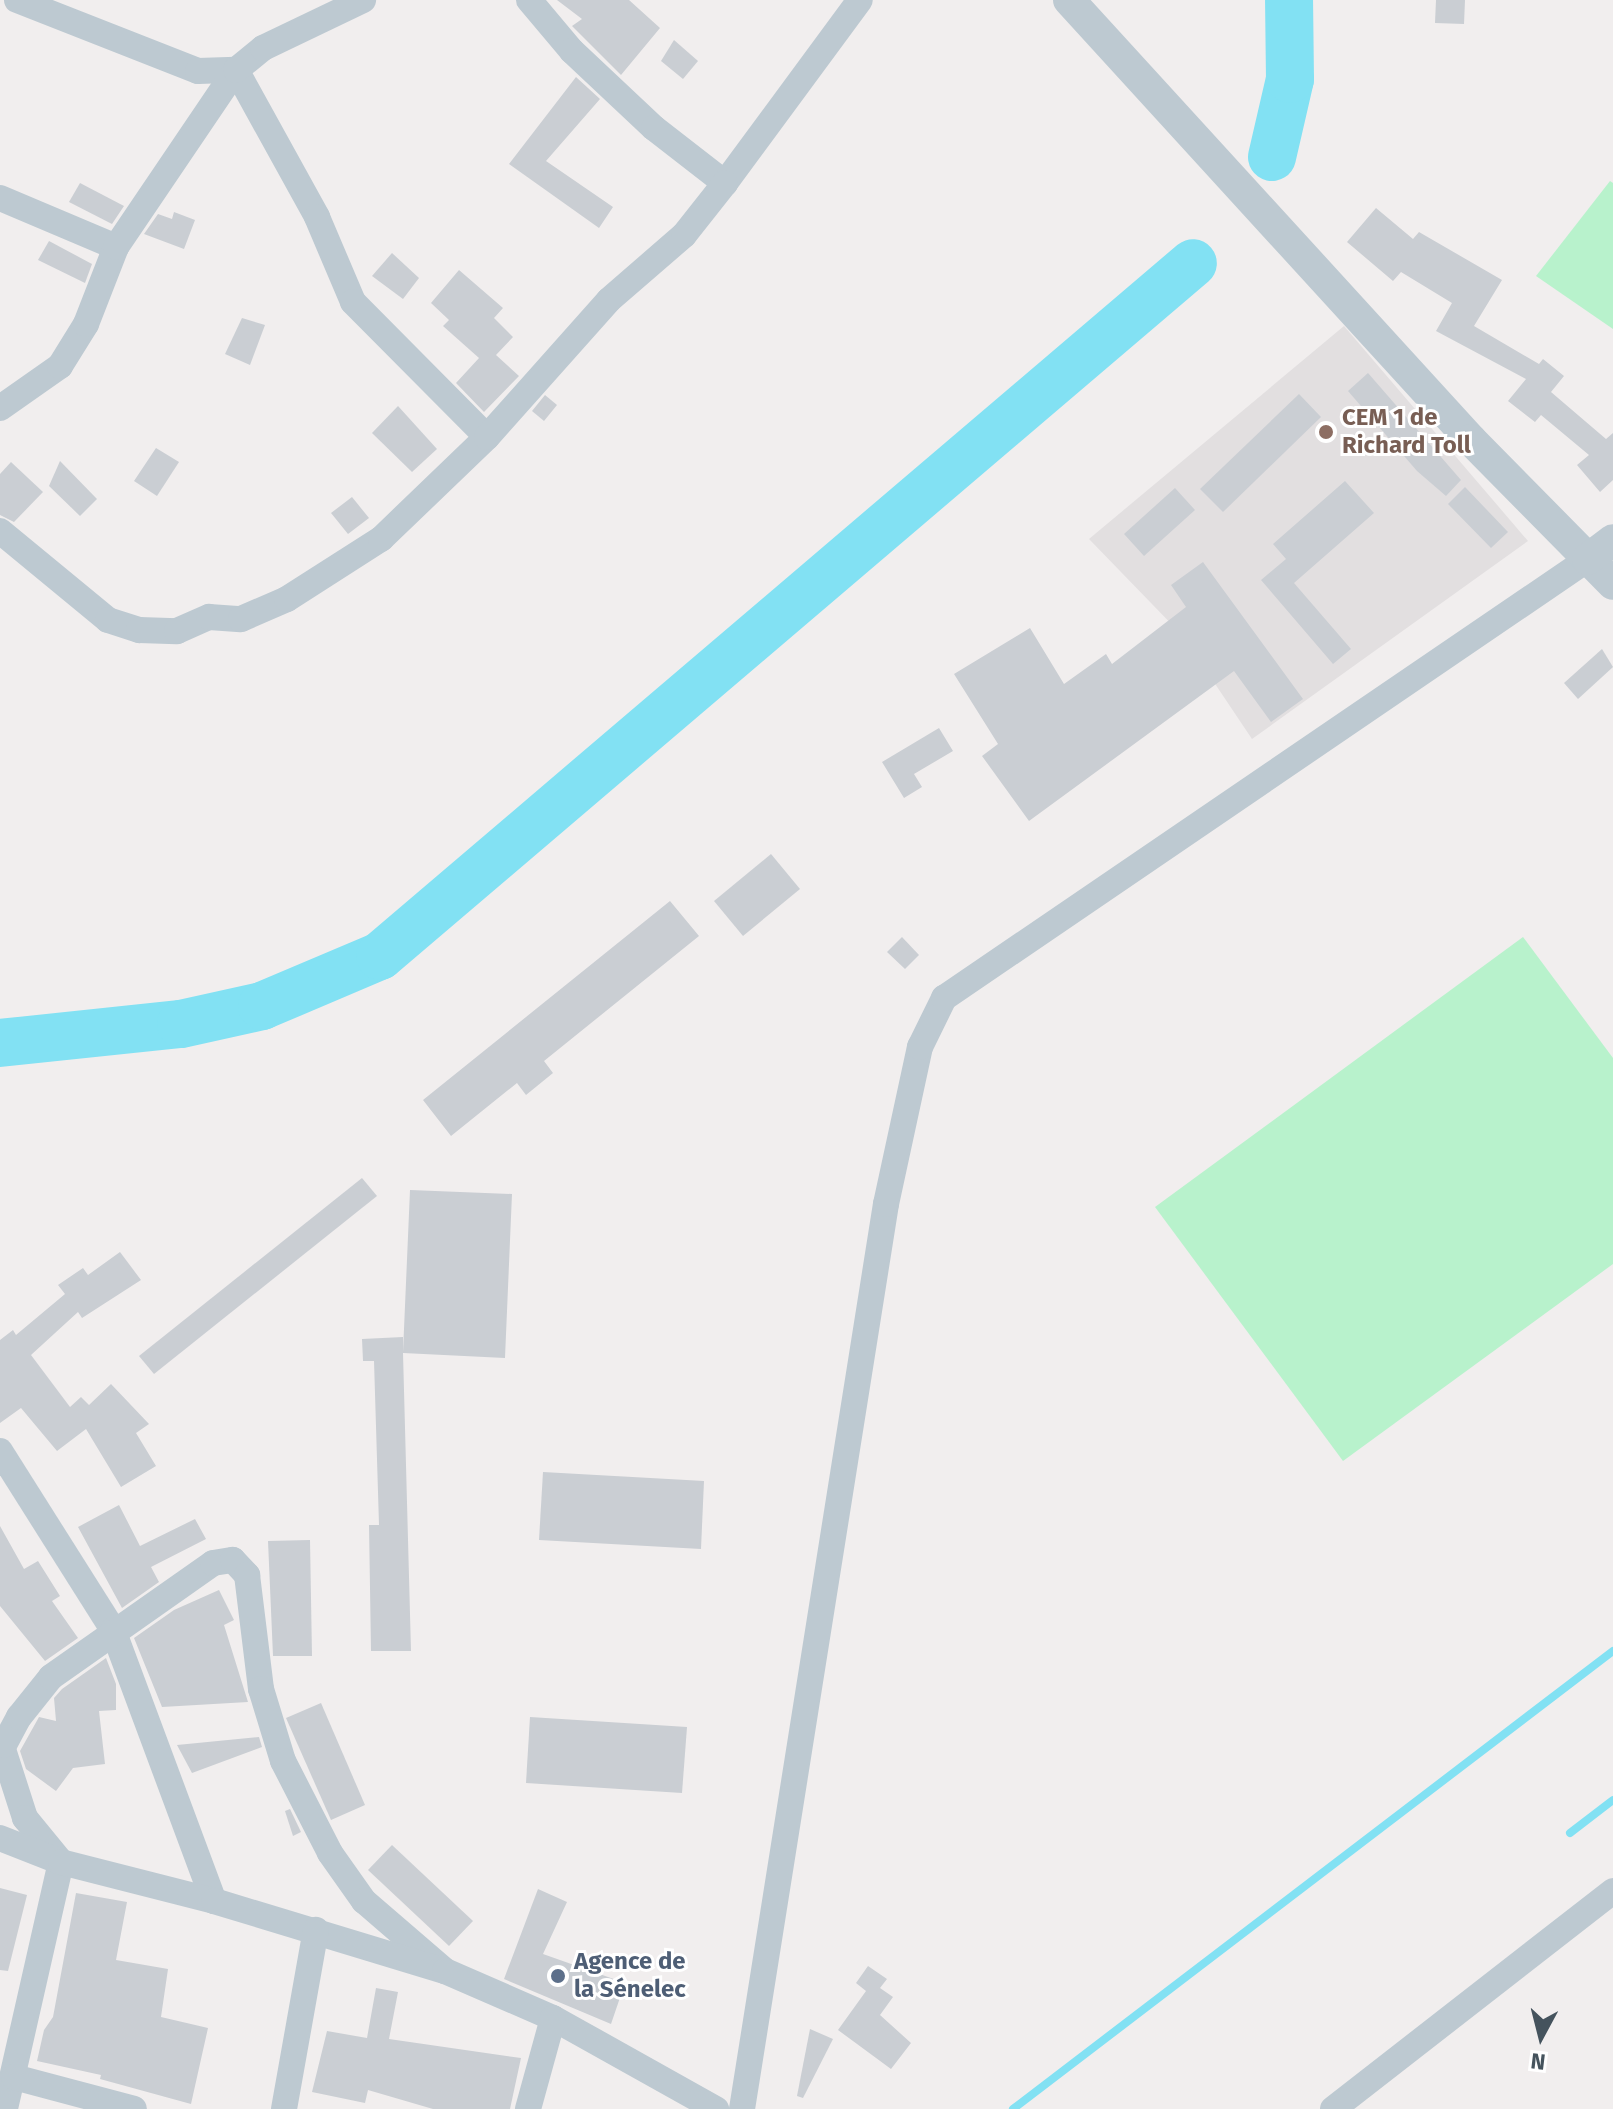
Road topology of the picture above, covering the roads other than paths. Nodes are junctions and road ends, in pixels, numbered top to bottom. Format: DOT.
graph roads {
  1 [pos="17,0"];
  2 [pos="363,0"];
  3 [pos="529,0"];
  4 [pos="860,0"];
  5 [pos="1069,0"];
  6 [pos="236,70"];
  7 [pos="725,183"];
  8 [pos="0,198"];
  9 [pos="116,247"];
  10 [pos="0,408"];
  11 [pos="487,437"];
  12 [pos="0,531"];
  13 [pos="1600,549"];
  14 [pos="1613,584"];
  15 [pos="0,1451"];
  16 [pos="113,1630"];
  17 [pos="2,1743"];
  18 [pos="0,1838"];
  19 [pos="61,1862"];
  20 [pos="1613,1891"];
  21 [pos="214,1901"];
  22 [pos="316,1930"];
  23 [pos="445,1971"];
  24 [pos="553,2018"];
  25 [pos="14,2077"];
  26 [pos="5,2109"];
  27 [pos="134,2109"];
  28 [pos="284,2109"];
  29 [pos="528,2109"];
  30 [pos="716,2109"];
  31 [pos="742,2109"];
  32 [pos="1333,2109"];
  1 -- 6 [label="street"];
  2 -- 6 [label="street"];
  3 -- 7 [label="street"];
  4 -- 7 [label="street"];
  5 -- 13 [label="street"];
  6 -- 9 [label="street"];
  6 -- 11 [label="street"];
  7 -- 11 [label="street"];
  8 -- 9 [label="street"];
  9 -- 10 [label="street"];
  11 -- 12 [label="street"];
  13 -- 14 [label="street"];
  13 -- 31 [label="street"];
  15 -- 16 [label="street"];
  16 -- 17 [label="street"];
  16 -- 21 [label="street"];
  16 -- 23 [label="street"];
  17 -- 19 [label="street"];
  18 -- 19 [label="street"];
  19 -- 21 [label="street"];
  19 -- 25 [label="street"];
  20 -- 32 [label="street"];
  21 -- 22 [label="street"];
  22 -- 23 [label="street"];
  22 -- 28 [label="street"];
  23 -- 24 [label="street"];
  24 -- 29 [label="street"];
  24 -- 30 [label="street"];
  25 -- 26 [label="street"];
  25 -- 27 [label="street"];
}
